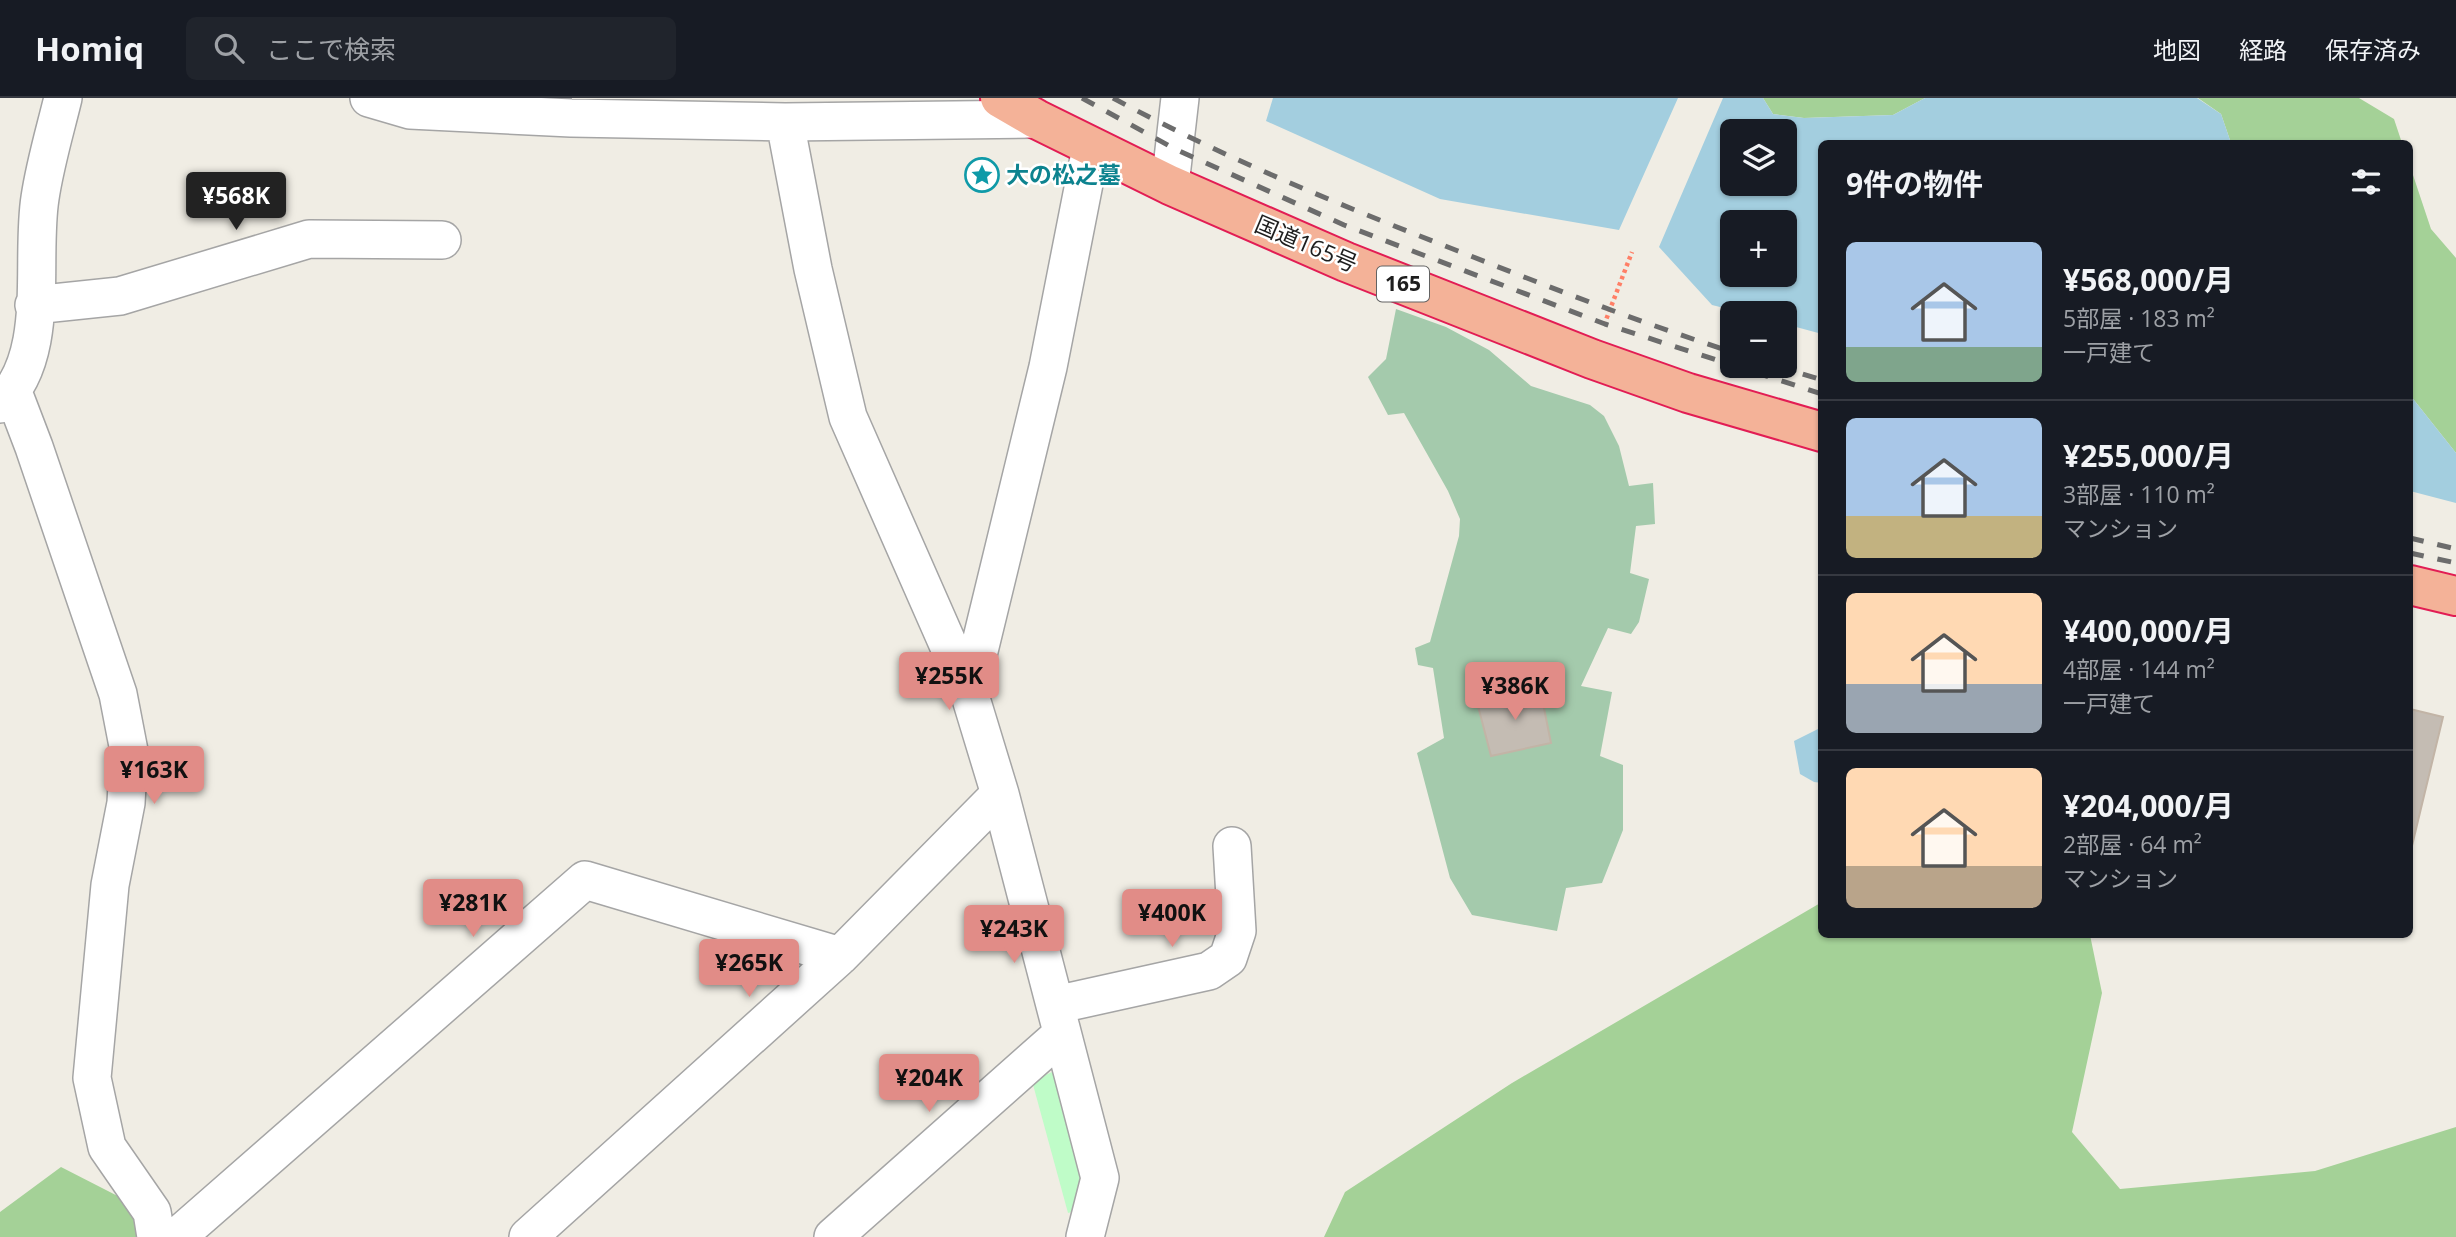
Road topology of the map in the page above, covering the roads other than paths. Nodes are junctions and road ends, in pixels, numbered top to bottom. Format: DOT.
graph roads {
  1 [pos="63,98"];
  2 [pos="369,98"];
  3 [pos="1000,98"];
  4 [pos="1180,98"];
  5 [pos="1036,120"];
  6 [pos="785,121"];
  7 [pos="1091,148"];
  8 [pos="1170,185"];
  9 [pos="442,240"];
  10 [pos="34,305"];
  11 [pos="7,398"];
  12 [pos="1818,431"];
  13 [pos="2413,586"];
  14 [pos="2456,596"];
  15 [pos="969,692"];
  16 [pos="1000,794"];
  17 [pos="1232,846"];
  18 [pos="840,956"];
  19 [pos="1058,1019"];
  20 [pos="566,1225"];
  21 [pos="156,1237"];
  22 [pos="177,1237"];
  23 [pos="528,1237"];
  24 [pos="834,1237"];
  25 [pos="1085,1237"];
  1 -- 10 [label="street"];
  2 -- 6 [label="street"];
  3 -- 5 [label="highway, 国道165号 / 165"];
  4 -- 8 [label="street"];
  5 -- 6 [label="street"];
  5 -- 7 [label="highway, 国道165号 / 165"];
  6 -- 15 [label="street"];
  7 -- 8 [label="highway, 国道165号 / 165"];
  7 -- 15 [label="street"];
  8 -- 12 [label="highway, 国道165号 / 165"];
  9 -- 10 [label="street"];
  10 -- 11 [label="street"];
  11 -- 21 [label="street"];
  13 -- 14 [label="highway"];
  15 -- 16 [label="street"];
  16 -- 18 [label="street"];
  16 -- 19 [label="street"];
  17 -- 19 [label="street"];
  18 -- 20 [label="street"];
  18 -- 22 [label="street"];
  19 -- 24 [label="street"];
  19 -- 25 [label="street"];
  20 -- 23 [label="street"];
}
